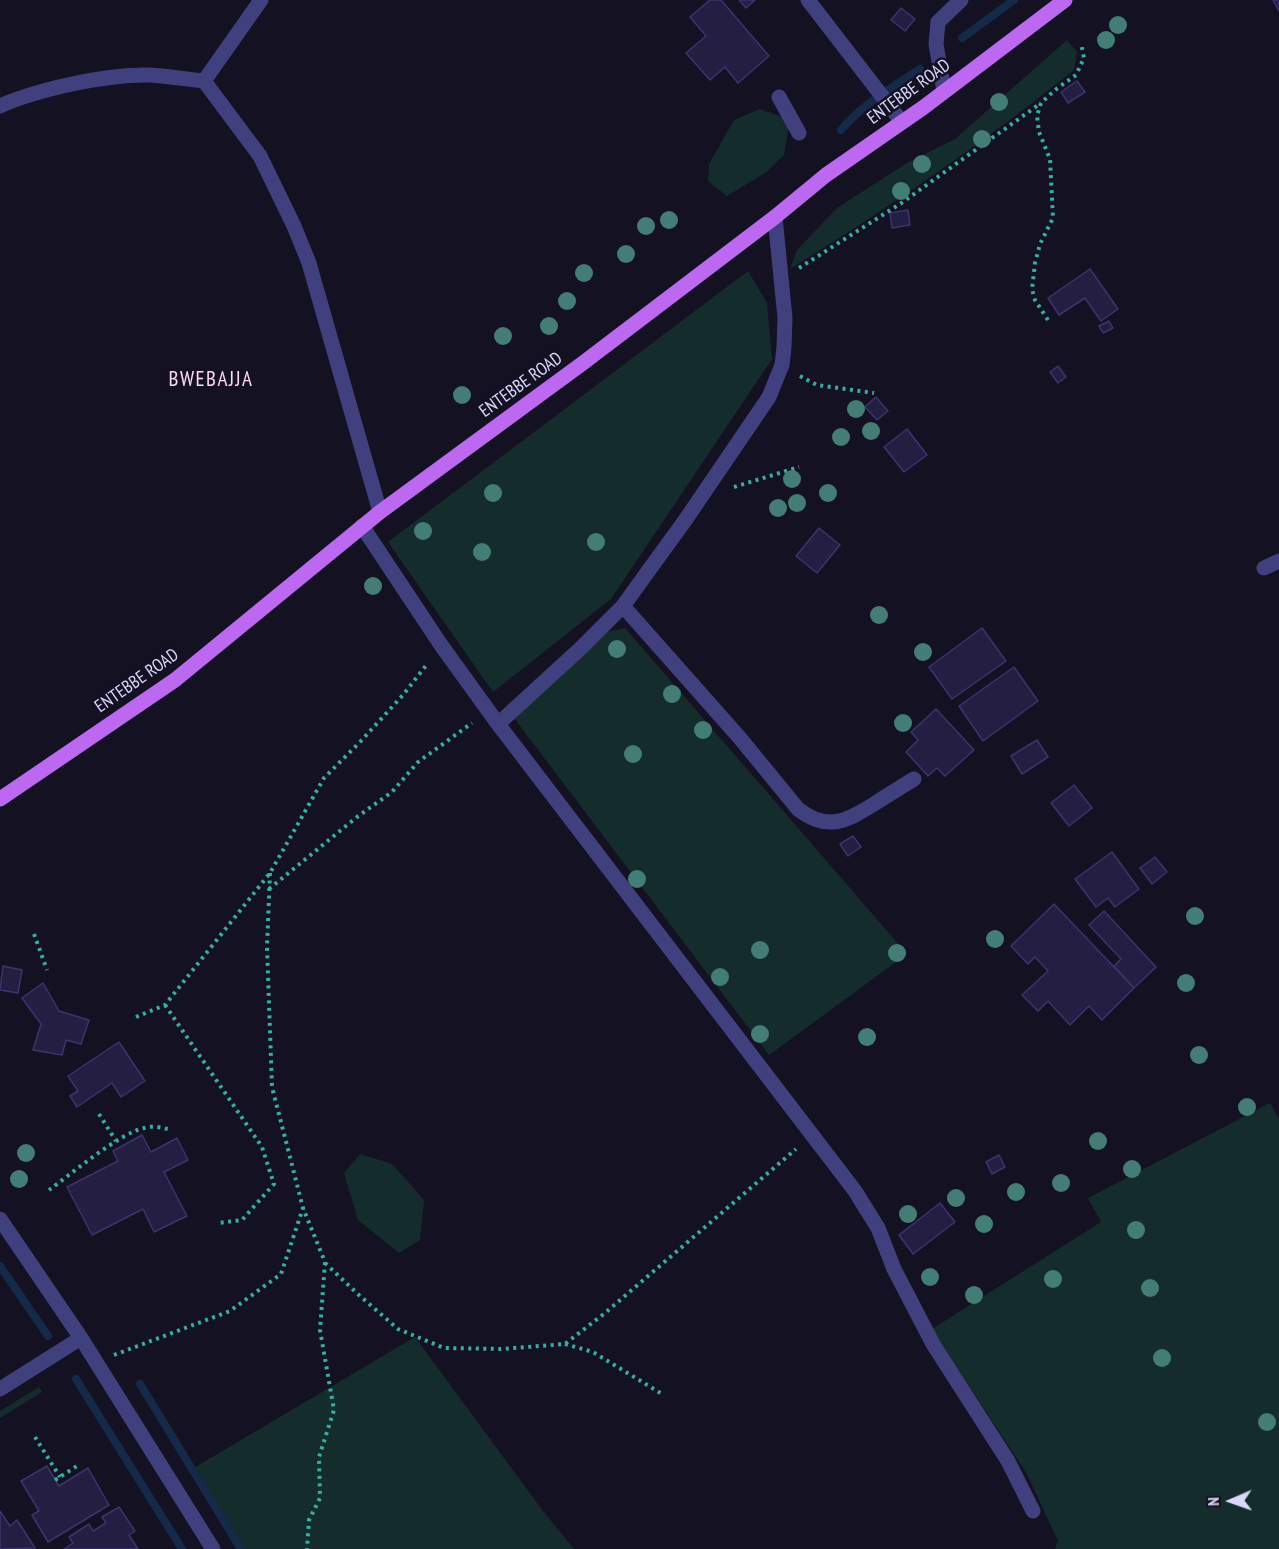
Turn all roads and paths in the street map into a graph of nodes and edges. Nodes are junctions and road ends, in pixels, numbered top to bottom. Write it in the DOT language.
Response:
graph roads {
  1 [pos="261,0"];
  2 [pos="807,0"];
  3 [pos="961,0"];
  4 [pos="1065,0"];
  5 [pos="1081,43"];
  6 [pos="204,81"];
  7 [pos="944,91"];
  8 [pos="779,97"];
  9 [pos="1041,103"];
  10 [pos="0,105"];
  11 [pos="902,122"];
  12 [pos="799,133"];
  13 [pos="775,217"];
  14 [pos="781,280"];
  15 [pos="1048,320"];
  16 [pos="782,365"];
  17 [pos="874,393"];
  18 [pos="799,467"];
  19 [pos="728,489"];
  20 [pos="380,512"];
  21 [pos="362,526"];
  22 [pos="1279,561"];
  23 [pos="1264,568"];
  24 [pos="623,606"];
  25 [pos="441,645"];
  26 [pos="489,711"];
  27 [pos="498,724"];
  28 [pos="915,779"];
  29 [pos="0,799"];
  30 [pos="270,873"];
  31 [pos="269,890"];
  32 [pos="34,934"];
  33 [pos="47,970"];
  34 [pos="165,1005"];
  35 [pos="136,1017"];
  36 [pos="99,1114"];
  37 [pos="172,1130"];
  38 [pos="811,1135"];
  39 [pos="117,1141"];
  40 [pos="49,1190"];
  41 [pos="303,1208"];
  42 [pos="0,1219"];
  43 [pos="218,1223"];
  44 [pos="325,1262"];
  45 [pos="81,1338"];
  46 [pos="565,1344"];
  47 [pos="97,1362"];
  48 [pos="0,1389"];
  49 [pos="662,1394"];
  50 [pos="35,1437"];
  51 [pos="77,1466"];
  52 [pos="60,1477"];
  53 [pos="55,1480"];
  54 [pos="1033,1511"];
  55 [pos="213,1549"];
  56 [pos="308,1549"];
  1 -- 6 [label="street"];
  2 -- 11 [label="street"];
  3 -- 7 [label="street"];
  4 -- 7 [label="main road, ENTEBBE ROAD"];
  5 -- 9 [label="path"];
  6 -- 10 [label="street"];
  6 -- 20 [label="street"];
  7 -- 11 [label="main road, ENTEBBE ROAD"];
  8 -- 12 [label="street"];
  9 -- 14 [label="path"];
  9 -- 15 [label="path"];
  11 -- 13 [label="main road, ENTEBBE ROAD"];
  13 -- 14 [label="street"];
  13 -- 20 [label="main road, ENTEBBE ROAD"];
  14 -- 16 [label="street"];
  16 -- 17 [label="path"];
  16 -- 24 [label="street"];
  18 -- 19 [label="path"];
  20 -- 21 [label="main road, ENTEBBE ROAD"];
  21 -- 25 [label="street"];
  21 -- 29 [label="main road, ENTEBBE ROAD"];
  22 -- 23 [label="street"];
  24 -- 27 [label="street"];
  24 -- 28 [label="street"];
  25 -- 26 [label="street"];
  25 -- 30 [label="path"];
  26 -- 27 [label="street"];
  26 -- 31 [label="path"];
  27 -- 38 [label="street"];
  30 -- 31 [label="path"];
  30 -- 34 [label="path"];
  31 -- 41 [label="path"];
  32 -- 33 [label="path"];
  34 -- 35 [label="path"];
  34 -- 43 [label="path"];
  36 -- 39 [label="path"];
  37 -- 39 [label="path"];
  38 -- 46 [label="path"];
  38 -- 54 [label="street"];
  39 -- 40 [label="path"];
  41 -- 44 [label="path"];
  41 -- 47 [label="path"];
  42 -- 45 [label="street"];
  44 -- 46 [label="path"];
  44 -- 56 [label="path"];
  45 -- 47 [label="street"];
  45 -- 48 [label="street"];
  46 -- 49 [label="path"];
  47 -- 55 [label="street"];
  50 -- 52 [label="path"];
  51 -- 52 [label="path"];
  52 -- 53 [label="path"];
}
